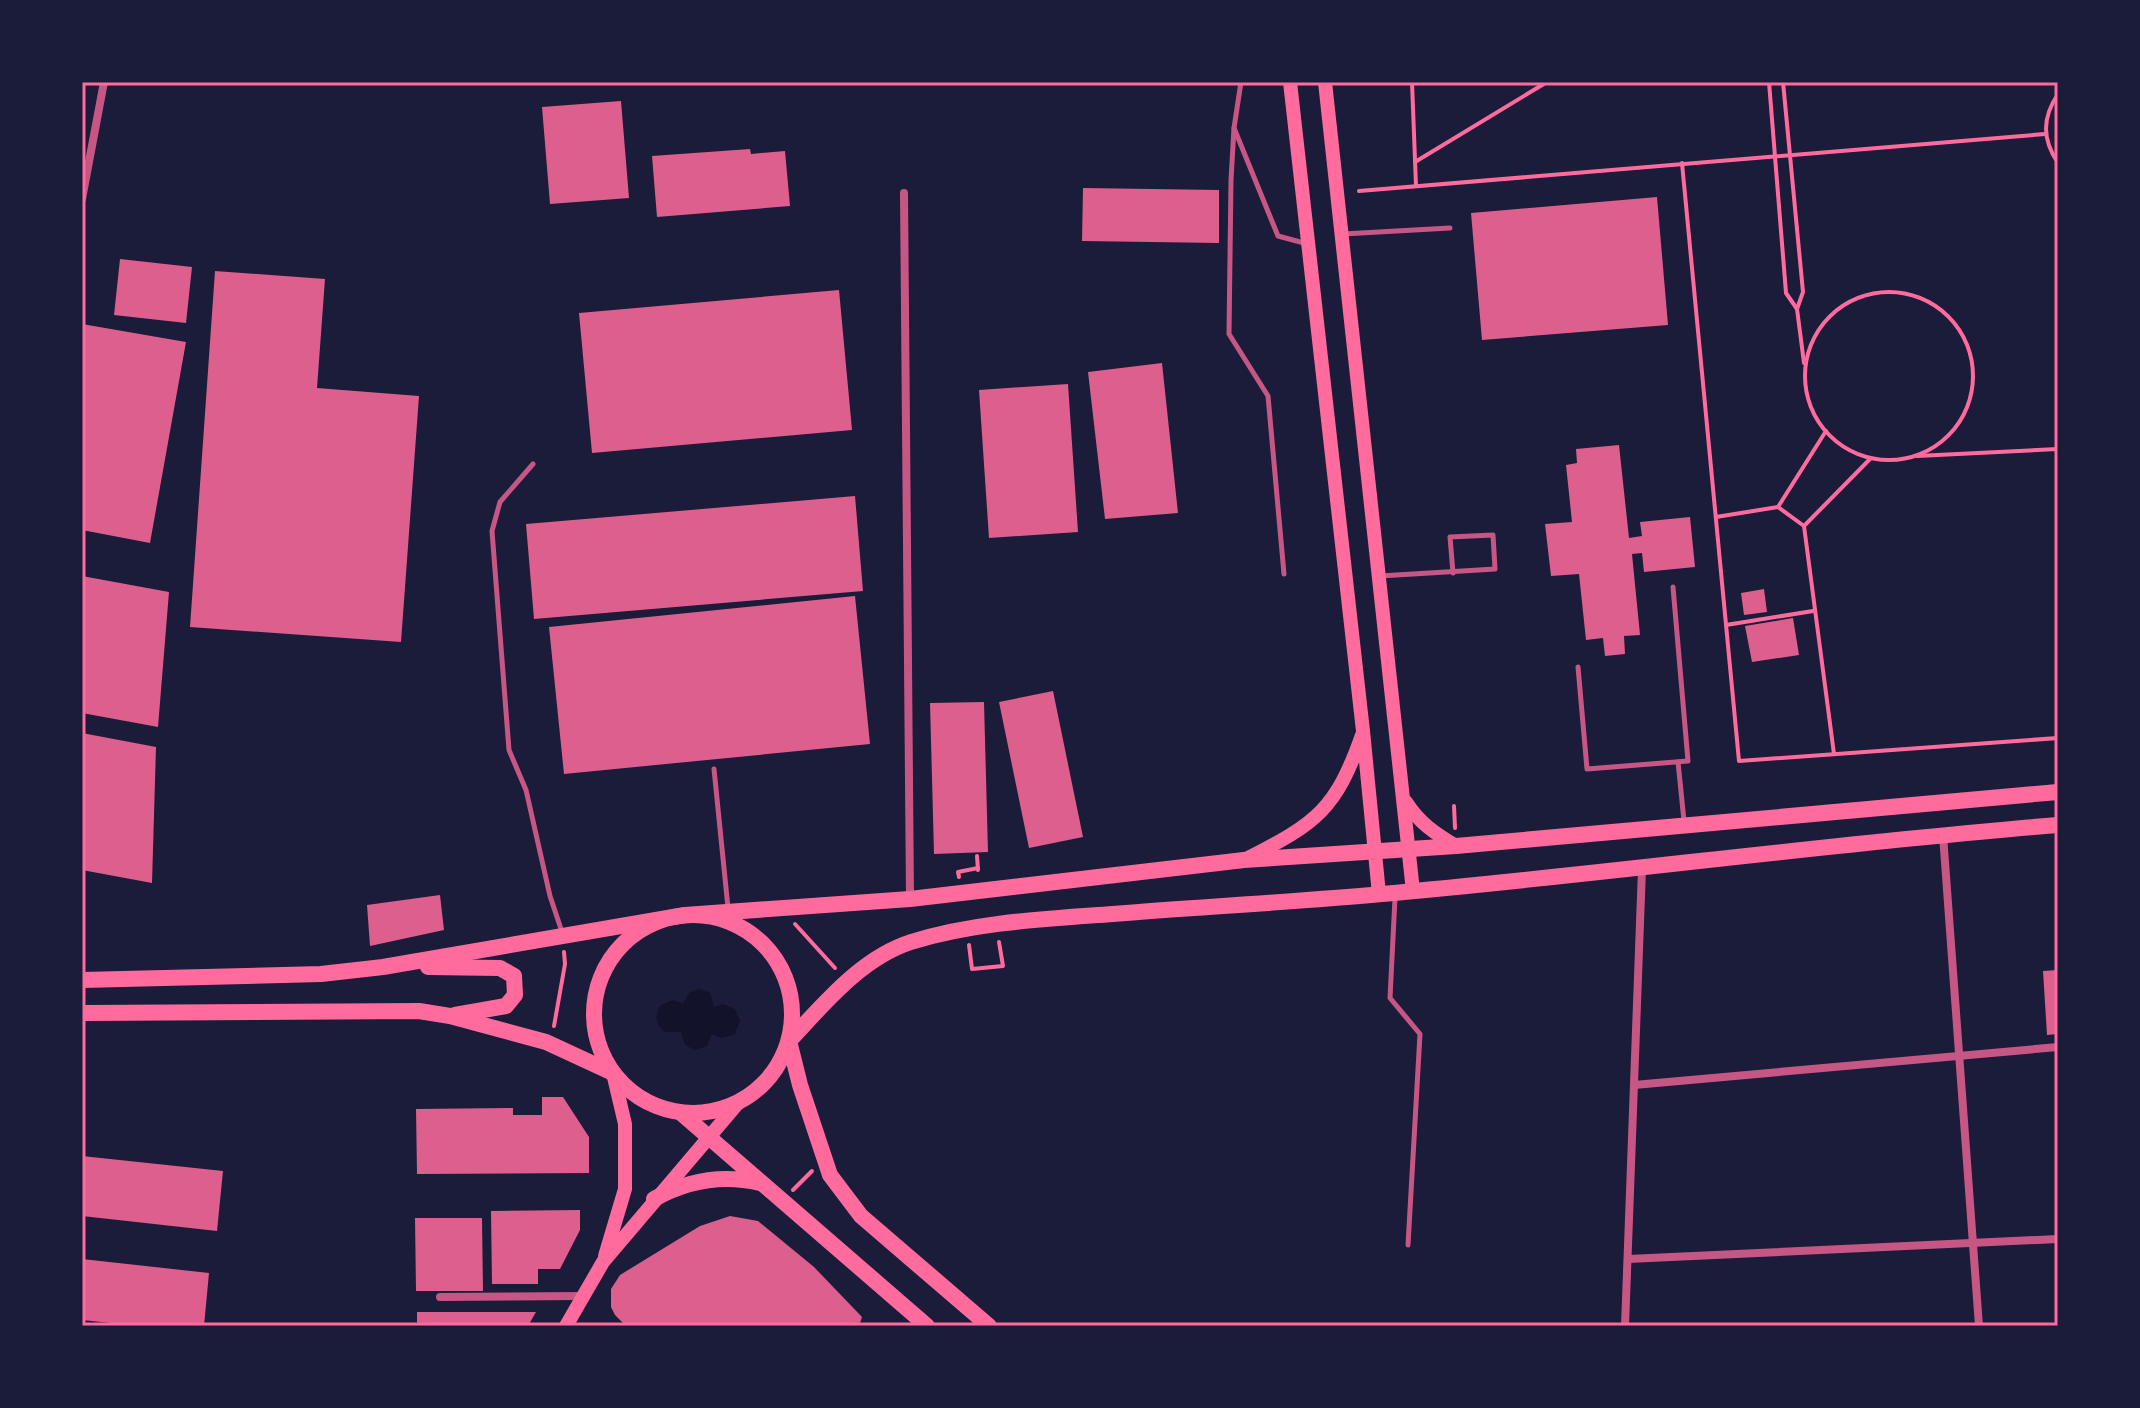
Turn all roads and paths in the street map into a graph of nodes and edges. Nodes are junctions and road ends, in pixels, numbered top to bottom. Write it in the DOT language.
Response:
graph roads {
  1 [pos="104,82"];
  2 [pos="1241,82"];
  3 [pos="1290,82"];
  4 [pos="1325,82"];
  5 [pos="1412,82"];
  6 [pos="1547,82"];
  7 [pos="1769,82"];
  8 [pos="1783,82"];
  9 [pos="2058,94"];
  10 [pos="1234,128"];
  11 [pos="2045,134"];
  12 [pos="82,137"];
  13 [pos="93,140"];
  14 [pos="1790,153"];
  15 [pos="1776,155"];
  16 [pos="1415,162"];
  17 [pos="1682,163"];
  18 [pos="2058,163"];
  19 [pos="1416,186"];
  20 [pos="1359,191"];
  21 [pos="904,193"];
  22 [pos="82,199"];
  23 [pos="1450,228"];
  24 [pos="1341,235"];
  25 [pos="1308,244"];
  26 [pos="1797,309"];
  27 [pos="1805,368"];
  28 [pos="1826,431"];
  29 [pos="2058,449"];
  30 [pos="1913,456"];
  31 [pos="1871,458"];
  32 [pos="533,464"];
  33 [pos="1778,507"];
  34 [pos="1716,517"];
  35 [pos="1804,526"];
  36 [pos="1453,573"];
  37 [pos="1284,574"];
  38 [pos="1379,576"];
  39 [pos="1673,587"];
  40 [pos="1813,611"];
  41 [pos="1726,625"];
  42 [pos="1578,667"];
  43 [pos="1363,731"];
  44 [pos="2058,738"];
  45 [pos="1834,754"];
  46 [pos="1678,762"];
  47 [pos="714,769"];
  48 [pos="2058,792"];
  49 [pos="1403,797"];
  50 [pos="2058,825"];
  51 [pos="1685,826"];
  52 [pos="1943,834"];
  53 [pos="1456,846"];
  54 [pos="1409,849"];
  55 [pos="1375,852"];
  56 [pos="1244,860"];
  57 [pos="978,868"];
  58 [pos="1642,869"];
  59 [pos="958,872"];
  60 [pos="1413,891"];
  61 [pos="1387,893"];
  62 [pos="910,899"];
  63 [pos="786,908"];
  64 [pos="729,912"];
  65 [pos="685,915"];
  66 [pos="563,936"];
  67 [pos="1003,966"];
  68 [pos="383,967"];
  69 [pos="972,969"];
  70 [pos="850,979"];
  71 [pos="82,980"];
  72 [pos="82,1013"];
  73 [pos="450,1016"];
  74 [pos="789,1041"];
  75 [pos="546,1042"];
  76 [pos="2058,1047"];
  77 [pos="1959,1055"];
  78 [pos="613,1073"];
  79 [pos="1634,1085"];
  80 [pos="738,1103"];
  81 [pos="681,1113"];
  82 [pos="710,1136"];
  83 [pos="824,1158"];
  84 [pos="764,1184"];
  85 [pos="654,1199"];
  86 [pos="783,1200"];
  87 [pos="2058,1239"];
  88 [pos="1973,1244"];
  89 [pos="1408,1245"];
  90 [pos="1628,1259"];
  91 [pos="603,1262"];
  92 [pos="583,1296"];
  93 [pos="440,1297"];
  94 [pos="566,1326"];
  95 [pos="927,1326"];
  96 [pos="989,1326"];
  97 [pos="1625,1326"];
  98 [pos="1979,1326"];
  1 -- 13 [label="street"];
  2 -- 10 [label="lane"];
  3 -- 25 [label="main road"];
  4 -- 24 [label="main road"];
  5 -- 16 [label="path"];
  6 -- 16 [label="path"];
  7 -- 15 [label="path"];
  8 -- 14 [label="path"];
  9 -- 11 [label="path"];
  10 -- 25 [label="lane"];
  10 -- 37 [label="lane"];
  11 -- 14 [label="path"];
  11 -- 18 [label="path"];
  12 -- 13 [label="street"];
  13 -- 22 [label="street"];
  14 -- 15 [label="path"];
  14 -- 26 [label="path"];
  15 -- 17 [label="path"];
  15 -- 26 [label="path"];
  16 -- 19 [label="path"];
  17 -- 19 [label="path"];
  17 -- 34 [label="path"];
  19 -- 20 [label="path"];
  21 -- 62 [label="street"];
  23 -- 24 [label="lane"];
  24 -- 38 [label="main road"];
  25 -- 43 [label="main road"];
  26 -- 27 [label="path"];
  27 -- 28 [label="path"];
  27 -- 30 [label="path"];
  28 -- 31 [label="path"];
  28 -- 33 [label="path"];
  29 -- 30 [label="path"];
  30 -- 31 [label="path"];
  31 -- 35 [label="path"];
  32 -- 66 [label="lane"];
  33 -- 34 [label="path"];
  33 -- 35 [label="path"];
  34 -- 41 [label="path"];
  35 -- 40 [label="path"];
  36 -- 36 [label="lane"];
  36 -- 38 [label="lane"];
  38 -- 49 [label="main road"];
  39 -- 46 [label="lane"];
  40 -- 41 [label="path"];
  40 -- 45 [label="path"];
  41 -- 45 [label="path"];
  42 -- 46 [label="lane"];
  43 -- 55 [label="main road"];
  43 -- 56 [label="main road"];
  44 -- 45 [label="path"];
  46 -- 51 [label="lane"];
  47 -- 64 [label="lane"];
  48 -- 51 [label="main road"];
  49 -- 53 [label="main road"];
  49 -- 54 [label="main road"];
  50 -- 52 [label="main road"];
  51 -- 53 [label="main road"];
  52 -- 58 [label="main road"];
  52 -- 77 [label="street"];
  53 -- 54 [label="main road"];
  54 -- 55 [label="main road"];
  54 -- 60 [label="main road"];
  55 -- 56 [label="main road"];
  55 -- 61 [label="main road"];
  56 -- 62 [label="main road"];
  57 -- 59 [label="path"];
  58 -- 60 [label="main road"];
  58 -- 79 [label="street"];
  60 -- 61 [label="main road"];
  61 -- 70 [label="main road"];
  61 -- 89 [label="lane"];
  62 -- 63 [label="main road"];
  63 -- 64 [label="main road"];
  63 -- 70 [label="path"];
  64 -- 65 [label="main road"];
  65 -- 66 [label="main road"];
  65 -- 74 [label="main road"];
  65 -- 78 [label="main road"];
  66 -- 68 [label="main road"];
  66 -- 75 [label="path"];
  67 -- 69 [label="path"];
  68 -- 71 [label="main road"];
  68 -- 73 [label="main road"];
  70 -- 74 [label="main road"];
  72 -- 73 [label="main road"];
  73 -- 75 [label="main road"];
  74 -- 80 [label="main road"];
  74 -- 83 [label="main road"];
  75 -- 78 [label="main road"];
  76 -- 77 [label="street"];
  77 -- 79 [label="street"];
  77 -- 88 [label="street"];
  78 -- 81 [label="main road"];
  78 -- 91 [label="main road"];
  79 -- 90 [label="street"];
  80 -- 81 [label="main road"];
  80 -- 82 [label="main road"];
  81 -- 82 [label="main road"];
  82 -- 84 [label="main road"];
  82 -- 85 [label="main road"];
  83 -- 86 [label="path"];
  83 -- 96 [label="main road"];
  84 -- 85 [label="main road"];
  84 -- 86 [label="main road"];
  85 -- 91 [label="main road"];
  86 -- 95 [label="main road"];
  87 -- 88 [label="street"];
  88 -- 90 [label="street"];
  88 -- 98 [label="street"];
  90 -- 97 [label="street"];
  91 -- 92 [label="main road"];
  92 -- 93 [label="street"];
  92 -- 94 [label="main road"];
}
